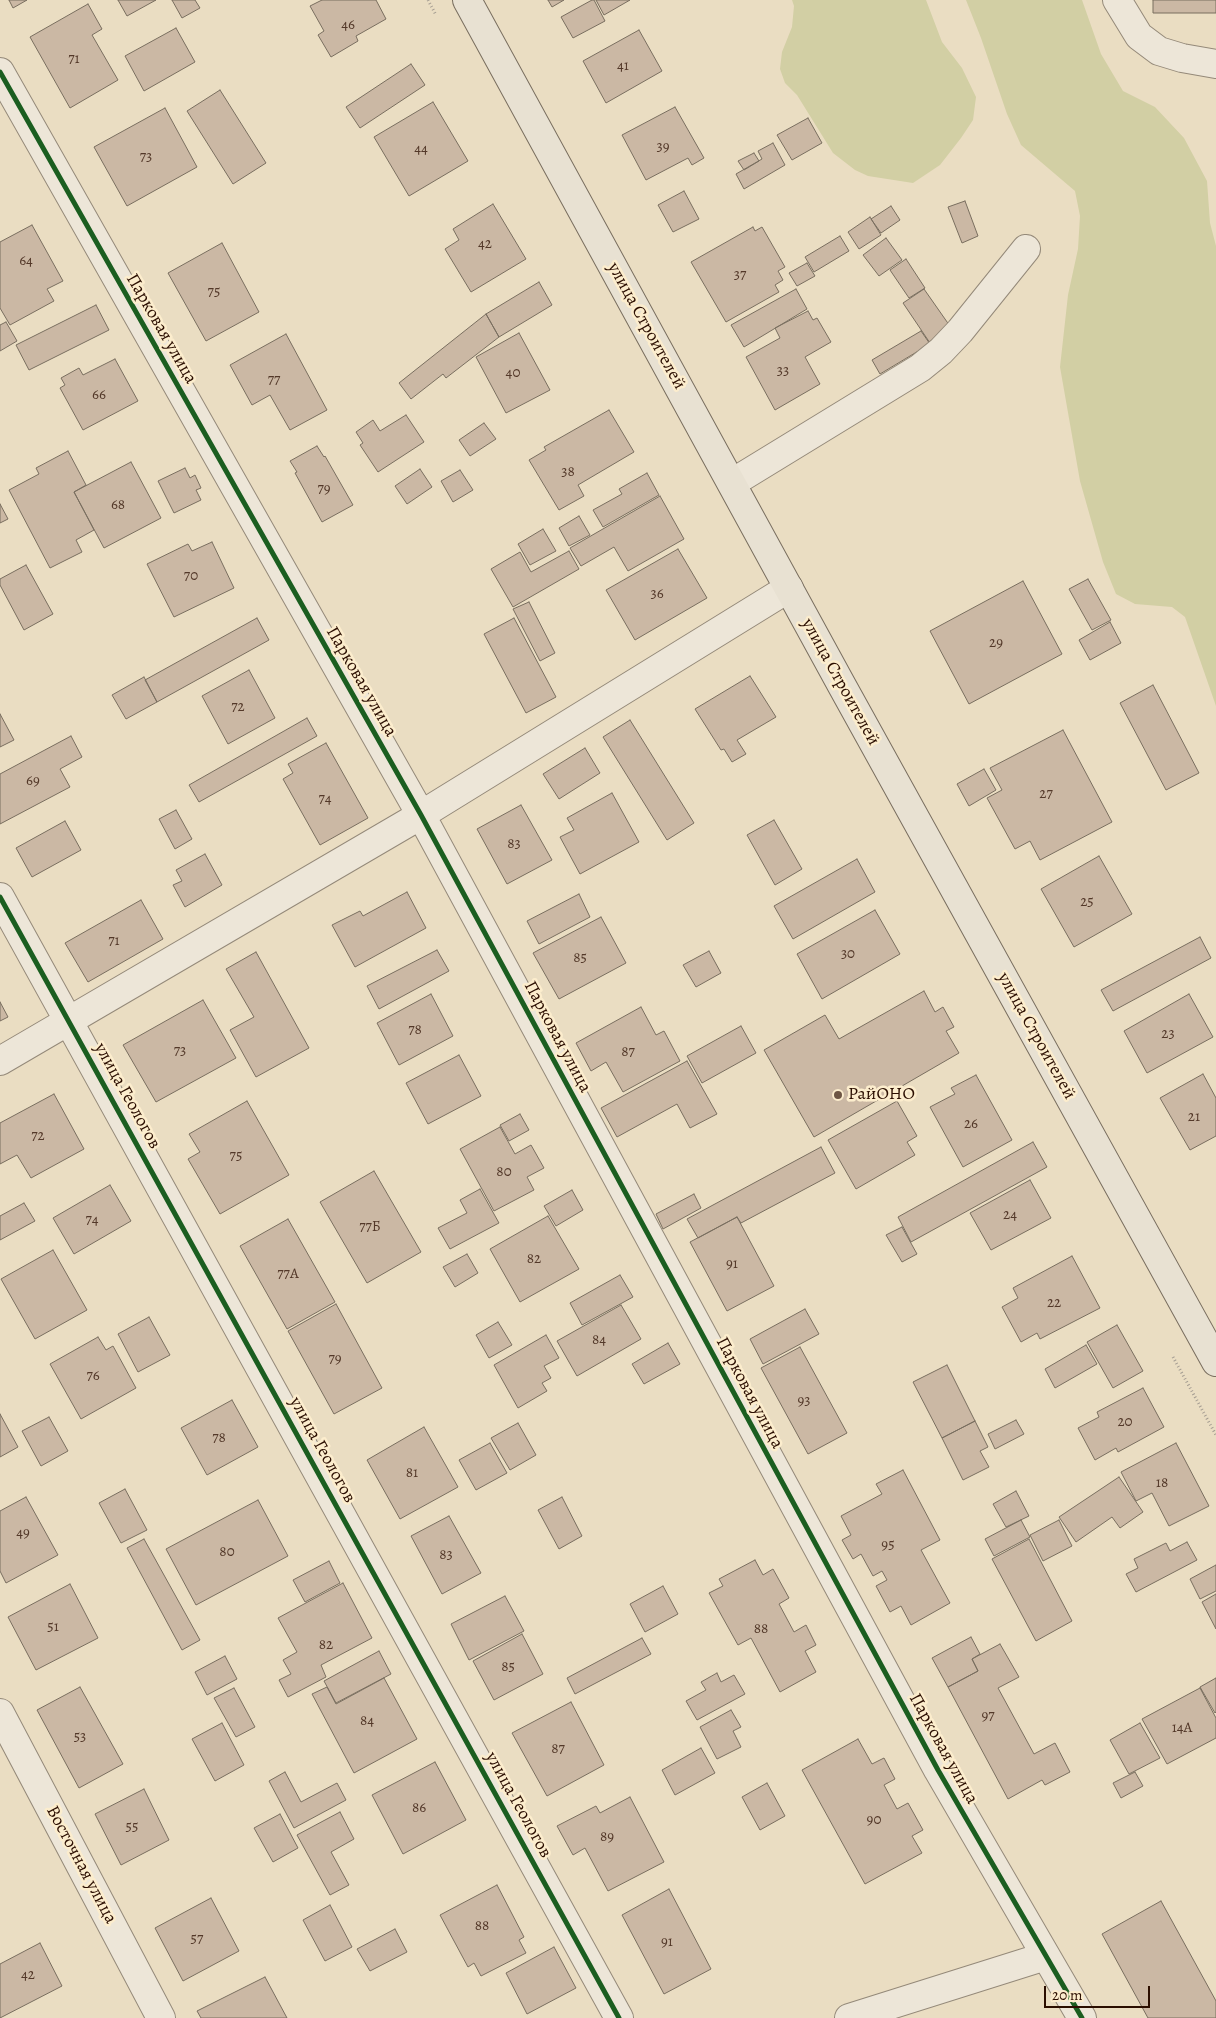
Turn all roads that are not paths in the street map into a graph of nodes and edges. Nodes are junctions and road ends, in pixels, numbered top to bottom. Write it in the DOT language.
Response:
graph roads {
  1 [pos="467,0"];
  2 [pos="1117,0"];
  3 [pos="1216,64"];
  4 [pos="0,72"];
  5 [pos="1026,249"];
  6 [pos="732,483"];
  7 [pos="789,588"];
  8 [pos="421,815"];
  9 [pos="0,897"];
  10 [pos="70,1022"];
  11 [pos="0,1061"];
  12 [pos="1216,1362"];
  13 [pos="0,1713"];
  14 [pos="1046,1956"];
  15 [pos="162,2018"];
  16 [pos="620,2018"];
  17 [pos="850,2018"];
  18 [pos="1082,2018"];
  1 -- 6 [label="main road, улица Строителей"];
  2 -- 3 [label="street"];
  4 -- 8 [label="street, Парковая улица"];
  5 -- 6 [label="street"];
  6 -- 7 [label="main road, улица Строителей"];
  7 -- 8 [label="street"];
  7 -- 12 [label="main road, улица Строителей"];
  8 -- 10 [label="street"];
  8 -- 14 [label="street, Парковая улица"];
  9 -- 10 [label="street, улица Геологов"];
  10 -- 11 [label="street"];
  10 -- 16 [label="street, улица Геологов"];
  13 -- 15 [label="street, Восточная улица"];
  14 -- 17 [label="street"];
  14 -- 18 [label="street, Парковая улица"];
}
